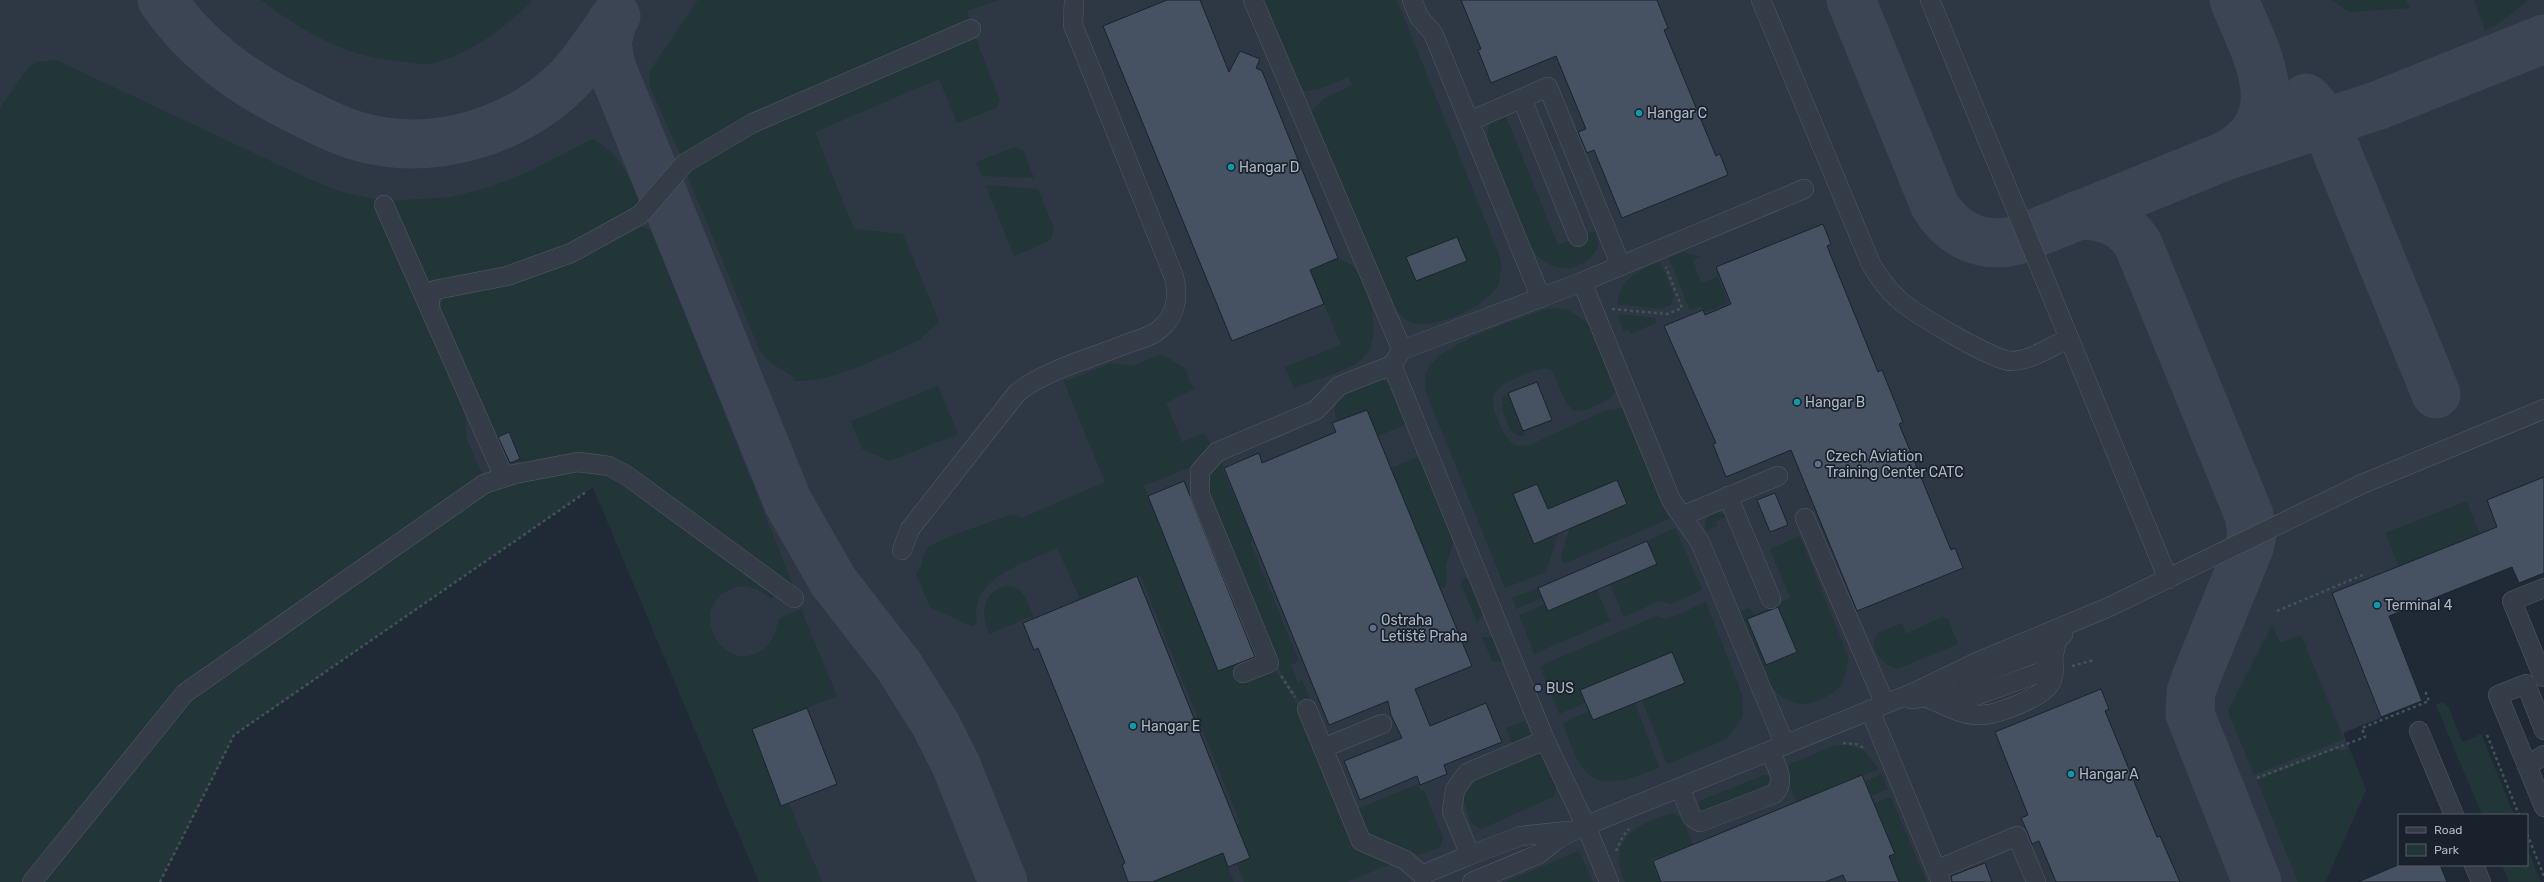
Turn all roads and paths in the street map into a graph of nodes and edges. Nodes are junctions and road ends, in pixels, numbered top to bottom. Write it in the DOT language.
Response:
graph roads {
  1 [pos="1074,0"];
  2 [pos="1253,0"];
  3 [pos="1412,0"];
  4 [pos="1761,0"];
  5 [pos="1930,0"];
  6 [pos="971,29"];
  7 [pos="1522,99"];
  8 [pos="1470,121"];
  9 [pos="1804,189"];
  10 [pos="384,205"];
  11 [pos="1578,237"];
  12 [pos="1659,250"];
  13 [pos="1621,266"];
  14 [pos="1582,282"];
  15 [pos="1541,298"];
  16 [pos="1592,308"];
  17 [pos="430,309"];
  18 [pos="2068,338"];
  19 [pos="1397,358"];
  20 [pos="2544,409"];
  21 [pos="1778,476"];
  22 [pos="504,477"];
  23 [pos="586,492"];
  24 [pos="1728,496"];
  25 [pos="1682,516"];
  26 [pos="1805,518"];
  27 [pos="902,550"];
  28 [pos="2364,574"];
  29 [pos="2168,579"];
  30 [pos="2544,588"];
  31 [pos="794,598"];
  32 [pos="1771,599"];
  33 [pos="2110,607"];
  34 [pos="2277,610"];
  35 [pos="2058,637"];
  36 [pos="1269,663"];
  37 [pos="1243,673"];
  38 [pos="2544,677"];
  39 [pos="2526,684"];
  40 [pos="2425,691"];
  41 [pos="1899,701"];
  42 [pos="1307,709"];
  43 [pos="1382,724"];
  44 [pos="2419,730"];
  45 [pos="2544,730"];
  46 [pos="2486,735"];
  47 [pos="1545,740"];
  48 [pos="1323,748"];
  49 [pos="1778,748"];
  50 [pos="2500,753"];
  51 [pos="2495,755"];
  52 [pos="2544,755"];
  53 [pos="2527,766"];
  54 [pos="2257,778"];
  55 [pos="1680,788"];
  56 [pos="2544,807"];
  57 [pos="2454,814"];
  58 [pos="2519,814"];
  59 [pos="1581,828"];
  60 [pos="2528,836"];
  61 [pos="1556,840"];
  62 [pos="1470,855"];
  63 [pos="2474,866"];
  64 [pos="1938,876"];
  65 [pos="2544,876"];
  66 [pos="32,882"];
  67 [pos="160,882"];
  68 [pos="1436,882"];
  69 [pos="1472,882"];
  70 [pos="1609,882"];
  71 [pos="2036,882"];
  72 [pos="2481,882"];
  1 -- 27 [label="lane"];
  2 -- 19 [label="lane"];
  3 -- 8 [label="lane"];
  4 -- 18 [label="lane"];
  5 -- 18 [label="lane"];
  6 -- 17 [label="lane"];
  7 -- 8 [label="lane"];
  7 -- 11 [label="lane"];
  7 -- 13 [label="lane"];
  8 -- 15 [label="lane"];
  9 -- 12 [label="lane"];
  10 -- 17 [label="lane"];
  12 -- 13 [label="lane"];
  12 -- 16 [label="path"];
  13 -- 14 [label="lane"];
  14 -- 15 [label="lane"];
  14 -- 16 [label="lane"];
  15 -- 19 [label="lane"];
  16 -- 25 [label="lane"];
  17 -- 22 [label="lane"];
  18 -- 29 [label="lane"];
  19 -- 36 [label="lane"];
  19 -- 47 [label="lane"];
  20 -- 29 [label="lane"];
  21 -- 24 [label="lane"];
  22 -- 31 [label="lane"];
  22 -- 66 [label="lane"];
  23 -- 67 [label="path"];
  24 -- 25 [label="lane"];
  24 -- 32 [label="lane"];
  25 -- 49 [label="lane"];
  26 -- 41 [label="lane"];
  28 -- 34 [label="path"];
  29 -- 33 [label="lane"];
  30 -- 38 [label="lane"];
  33 -- 35 [label="lane"];
  33 -- 41 [label="lane"];
  35 -- 41 [label="lane"];
  35 -- 41 [label="lane"];
  36 -- 37 [label="lane"];
  36 -- 42 [label="path"];
  38 -- 39 [label="lane"];
  39 -- 45 [label="lane"];
  39 -- 53 [label="lane"];
  40 -- 54 [label="path"];
  41 -- 49 [label="lane"];
  41 -- 64 [label="lane"];
  42 -- 48 [label="lane"];
  43 -- 48 [label="lane"];
  44 -- 57 [label="lane"];
  46 -- 51 [label="path"];
  47 -- 59 [label="lane"];
  47 -- 62 [label="lane"];
  48 -- 62 [label="lane"];
  49 -- 55 [label="lane"];
  49 -- 55 [label="lane"];
  50 -- 51 [label="path"];
  51 -- 58 [label="path"];
  52 -- 53 [label="lane"];
  53 -- 56 [label="lane"];
  55 -- 59 [label="lane"];
  59 -- 61 [label="lane"];
  59 -- 62 [label="lane"];
  59 -- 70 [label="lane"];
  60 -- 65 [label="path"];
  61 -- 68 [label="lane"];
  61 -- 69 [label="lane"];
  63 -- 72 [label="lane"];
  64 -- 71 [label="lane"];
}
